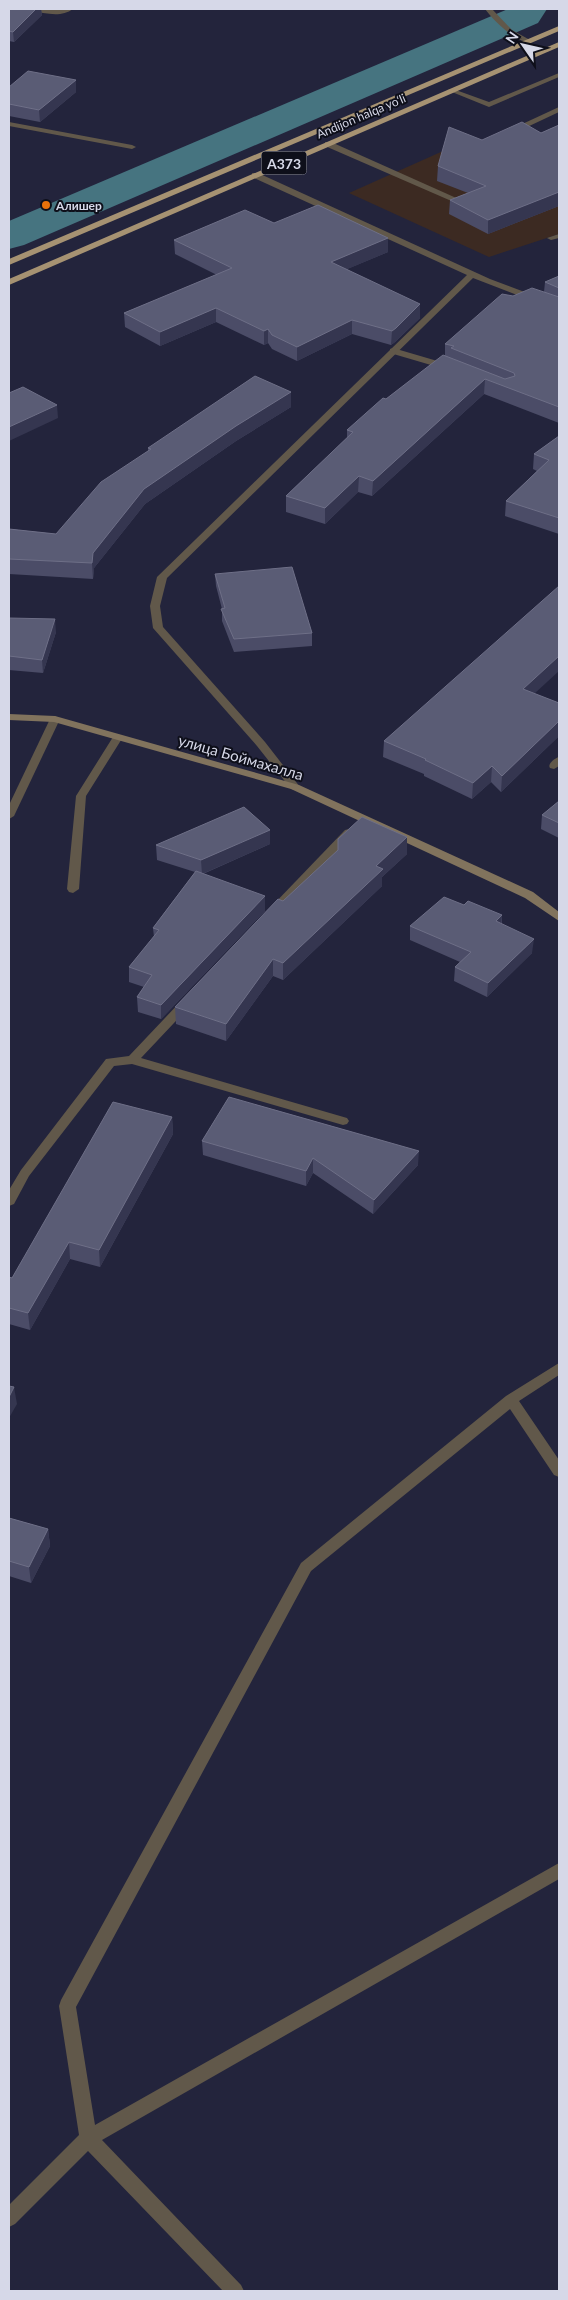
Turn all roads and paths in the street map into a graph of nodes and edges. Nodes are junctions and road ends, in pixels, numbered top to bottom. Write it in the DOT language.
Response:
graph roads {
  1 [pos="31,9"];
  2 [pos="70,9"];
  3 [pos="488,9"];
  4 [pos="501,9"];
  5 [pos="498,19"];
  6 [pos="559,28"];
  7 [pos="528,41"];
  8 [pos="557,46"];
  9 [pos="559,76"];
  10 [pos="452,90"];
  11 [pos="559,109"];
  12 [pos="9,124"];
  13 [pos="522,126"];
  14 [pos="328,144"];
  15 [pos="132,147"];
  16 [pos="255,175"];
  17 [pos="458,201"];
  18 [pos="559,236"];
  19 [pos="550,238"];
  20 [pos="9,262"];
  21 [pos="472,274"];
  22 [pos="9,282"];
  23 [pos="559,308"];
  24 [pos="393,351"];
  25 [pos="456,370"];
  26 [pos="9,717"];
  27 [pos="55,719"];
  28 [pos="118,737"];
  29 [pos="295,787"];
  30 [pos="9,816"];
  31 [pos="362,818"];
  32 [pos="73,889"];
  33 [pos="559,917"];
  34 [pos="268,918"];
  35 [pos="193,996"];
  36 [pos="132,1060"];
  37 [pos="343,1121"];
  38 [pos="9,1201"];
  39 [pos="559,1368"];
  40 [pos="511,1400"];
  41 [pos="559,1471"];
  42 [pos="557,1875"];
  43 [pos="88,2138"];
  44 [pos="9,2218"];
  45 [pos="235,2291"];
  1 -- 2 [label="street"];
  3 -- 5 [label="street"];
  4 -- 5 [label="street"];
  5 -- 7 [label="street"];
  6 -- 7 [label="highway, Andijon halqa yo‘li / A373"];
  7 -- 20 [label="highway, Andijon halqa yo‘li / A373"];
  8 -- 10 [label="highway, Andijon halqa yo‘li / A373"];
  9 -- 10 [label="street"];
  10 -- 14 [label="highway, Andijon halqa yo‘li / A373"];
  11 -- 13 [label="street"];
  12 -- 15 [label="street"];
  14 -- 16 [label="highway, Andijon halqa yo‘li / A373"];
  14 -- 17 [label="street"];
  16 -- 21 [label="street"];
  16 -- 22 [label="highway, Andijon halqa yo‘li / A373"];
  18 -- 19 [label="street"];
  21 -- 23 [label="street"];
  21 -- 24 [label="street"];
  24 -- 25 [label="street"];
  24 -- 29 [label="street"];
  26 -- 27 [label="main road, улица Боймахалла"];
  27 -- 28 [label="main road, улица Боймахалла"];
  27 -- 30 [label="street"];
  28 -- 29 [label="main road, улица Боймахалла"];
  28 -- 32 [label="street"];
  29 -- 31 [label="main road, улица Боймахалла"];
  31 -- 33 [label="main road, улица Боймахалла"];
  31 -- 34 [label="street"];
  35 -- 36 [label="street"];
  36 -- 37 [label="street"];
  36 -- 38 [label="street"];
  39 -- 40 [label="street"];
  40 -- 41 [label="street"];
  40 -- 43 [label="street"];
  42 -- 43 [label="street"];
  43 -- 44 [label="street"];
  43 -- 45 [label="street"];
}
